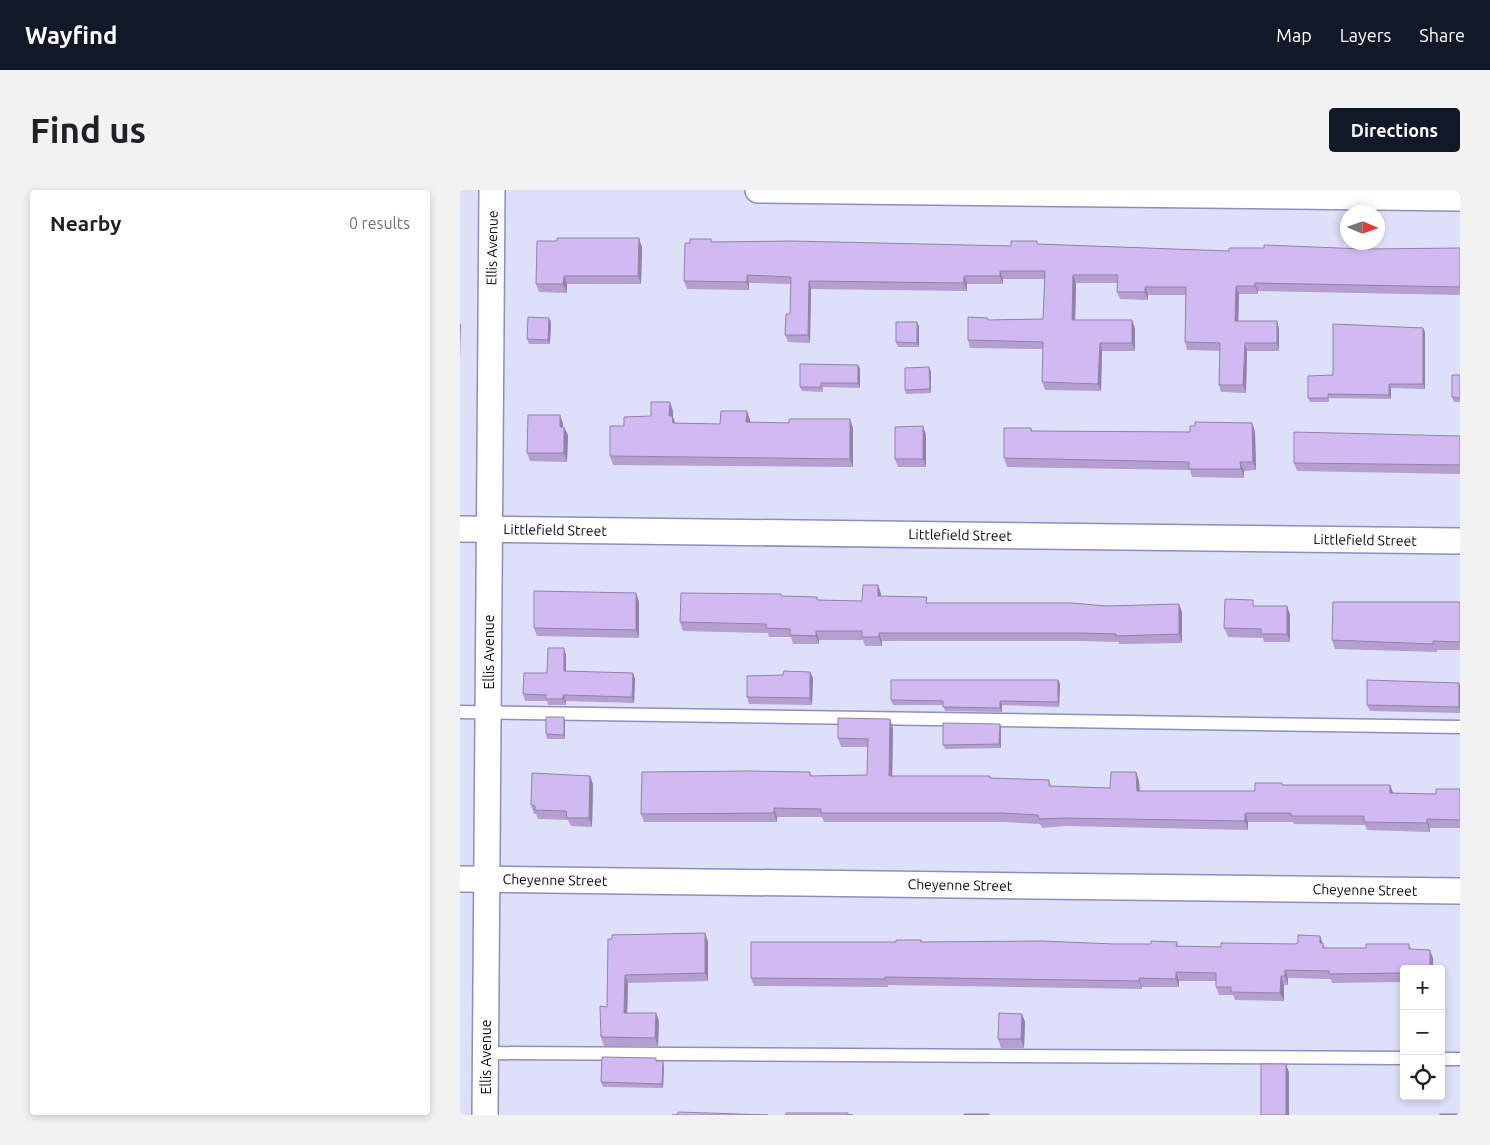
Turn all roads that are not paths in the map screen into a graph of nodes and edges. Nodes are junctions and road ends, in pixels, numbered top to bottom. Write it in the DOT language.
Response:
graph roads {
  1 [pos="492,190"];
  2 [pos="758,190"];
  3 [pos="1460,198"];
  4 [pos="460,529"];
  5 [pos="490,529"];
  6 [pos="1460,541"];
  7 [pos="460,712"];
  8 [pos="488,713"];
  9 [pos="1460,727"];
  10 [pos="460,879"];
  11 [pos="487,879"];
  12 [pos="1460,891"];
  13 [pos="486,1053"];
  14 [pos="1400,1058"];
  15 [pos="1445,1059"];
  16 [pos="1460,1059"];
  17 [pos="486,1115"];
  1 -- 5 [label="street, Ellis Avenue"];
  2 -- 3 [label="street"];
  4 -- 5 [label="street, Littlefield Street"];
  5 -- 6 [label="street, Littlefield Street"];
  5 -- 8 [label="street, Ellis Avenue"];
  7 -- 8 [label="lane"];
  8 -- 9 [label="lane"];
  8 -- 11 [label="street, Ellis Avenue"];
  10 -- 11 [label="street, Cheyenne Street"];
  11 -- 12 [label="street, Cheyenne Street"];
  11 -- 13 [label="street, Ellis Avenue"];
  13 -- 14 [label="lane"];
  13 -- 17 [label="street, Ellis Avenue"];
  15 -- 16 [label="lane"];
}
